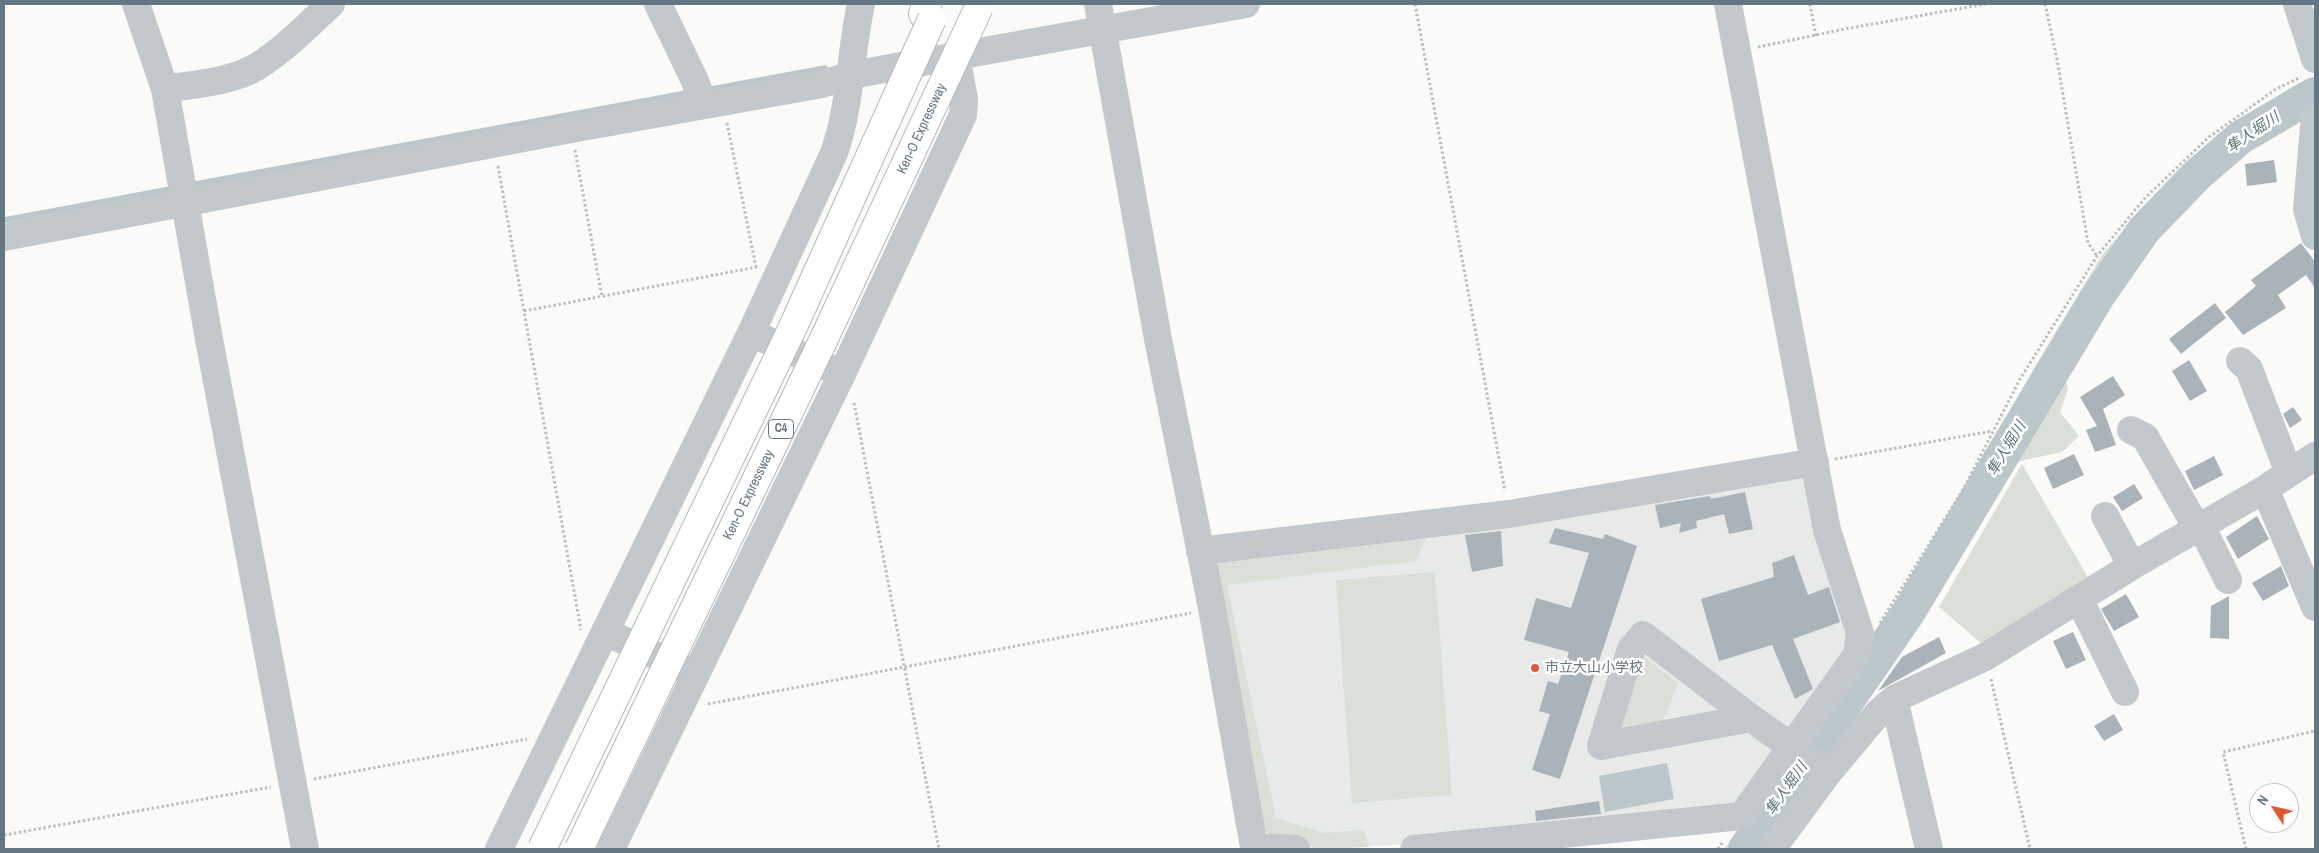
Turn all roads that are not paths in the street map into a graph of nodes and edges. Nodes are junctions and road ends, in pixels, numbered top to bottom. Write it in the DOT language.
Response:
graph roads {
  1 [pos="136,4"];
  2 [pos="331,4"];
  3 [pos="658,4"];
  4 [pos="861,4"];
  5 [pos="1246,4"];
  6 [pos="1728,4"];
  7 [pos="2298,4"];
  8 [pos="980,6"];
  9 [pos="931,10"];
  10 [pos="1101,17"];
  11 [pos="956,56"];
  12 [pos="2311,66"];
  13 [pos="851,75"];
  14 [pos="166,90"];
  15 [pos="713,103"];
  16 [pos="2315,115"];
  17 [pos="186,202"];
  18 [pos="2315,236"];
  19 [pos="4,237"];
  20 [pos="751,333"];
  21 [pos="2240,361"];
  22 [pos="842,374"];
  23 [pos="2131,430"];
  24 [pos="2315,456"];
  25 [pos="1815,462"];
  26 [pos="2289,473"];
  27 [pos="2264,489"];
  28 [pos="2104,516"];
  29 [pos="2199,527"];
  30 [pos="1200,551"];
  31 [pos="2132,566"];
  32 [pos="2228,580"];
  33 [pos="2079,599"];
  34 [pos="2315,607"];
  35 [pos="606,632"];
  36 [pos="695,674"];
  37 [pos="2125,692"];
  38 [pos="1894,699"];
  39 [pos="1751,718"];
  40 [pos="1792,747"];
  41 [pos="1824,770"];
  42 [pos="305,849"];
  43 [pos="499,849"];
  44 [pos="542,849"];
  45 [pos="579,849"];
  46 [pos="610,849"];
  47 [pos="1296,849"];
  48 [pos="1414,849"];
  49 [pos="1772,849"];
  50 [pos="1929,849"];
  1 -- 14 [label="street"];
  2 -- 14 [label="street"];
  3 -- 15 [label="street"];
  4 -- 13 [label="street"];
  5 -- 10 [label="street"];
  6 -- 25 [label="street"];
  7 -- 12 [label="street"];
  8 -- 45 [label="highway, Ken-O Expressway / C4, bridge"];
  9 -- 44 [label="highway, C4, bridge"];
  10 -- 11 [label="street"];
  10 -- 30 [label="street"];
  11 -- 13 [label="street"];
  11 -- 22 [label="street"];
  13 -- 15 [label="street"];
  13 -- 20 [label="street"];
  14 -- 17 [label="street"];
  15 -- 17 [label="street"];
  16 -- 18 [label="street"];
  17 -- 19 [label="street"];
  17 -- 42 [label="street"];
  20 -- 22 [label="street"];
  20 -- 35 [label="street"];
  21 -- 26 [label="street"];
  22 -- 36 [label="street"];
  23 -- 29 [label="street"];
  24 -- 26 [label="street"];
  25 -- 30 [label="street"];
  25 -- 40 [label="street"];
  26 -- 27 [label="street"];
  27 -- 29 [label="street"];
  27 -- 34 [label="street"];
  28 -- 31 [label="street"];
  29 -- 31 [label="street"];
  29 -- 32 [label="street"];
  30 -- 47 [label="street"];
  31 -- 33 [label="street"];
  33 -- 37 [label="street"];
  33 -- 38 [label="street"];
  35 -- 36 [label="street"];
  35 -- 43 [label="street"];
  36 -- 46 [label="street"];
  38 -- 41 [label="street"];
  38 -- 50 [label="street"];
  39 -- 39 [label="street"];
  39 -- 40 [label="street"];
  40 -- 41 [label="street"];
  40 -- 48 [label="street"];
  41 -- 49 [label="street"];
}
